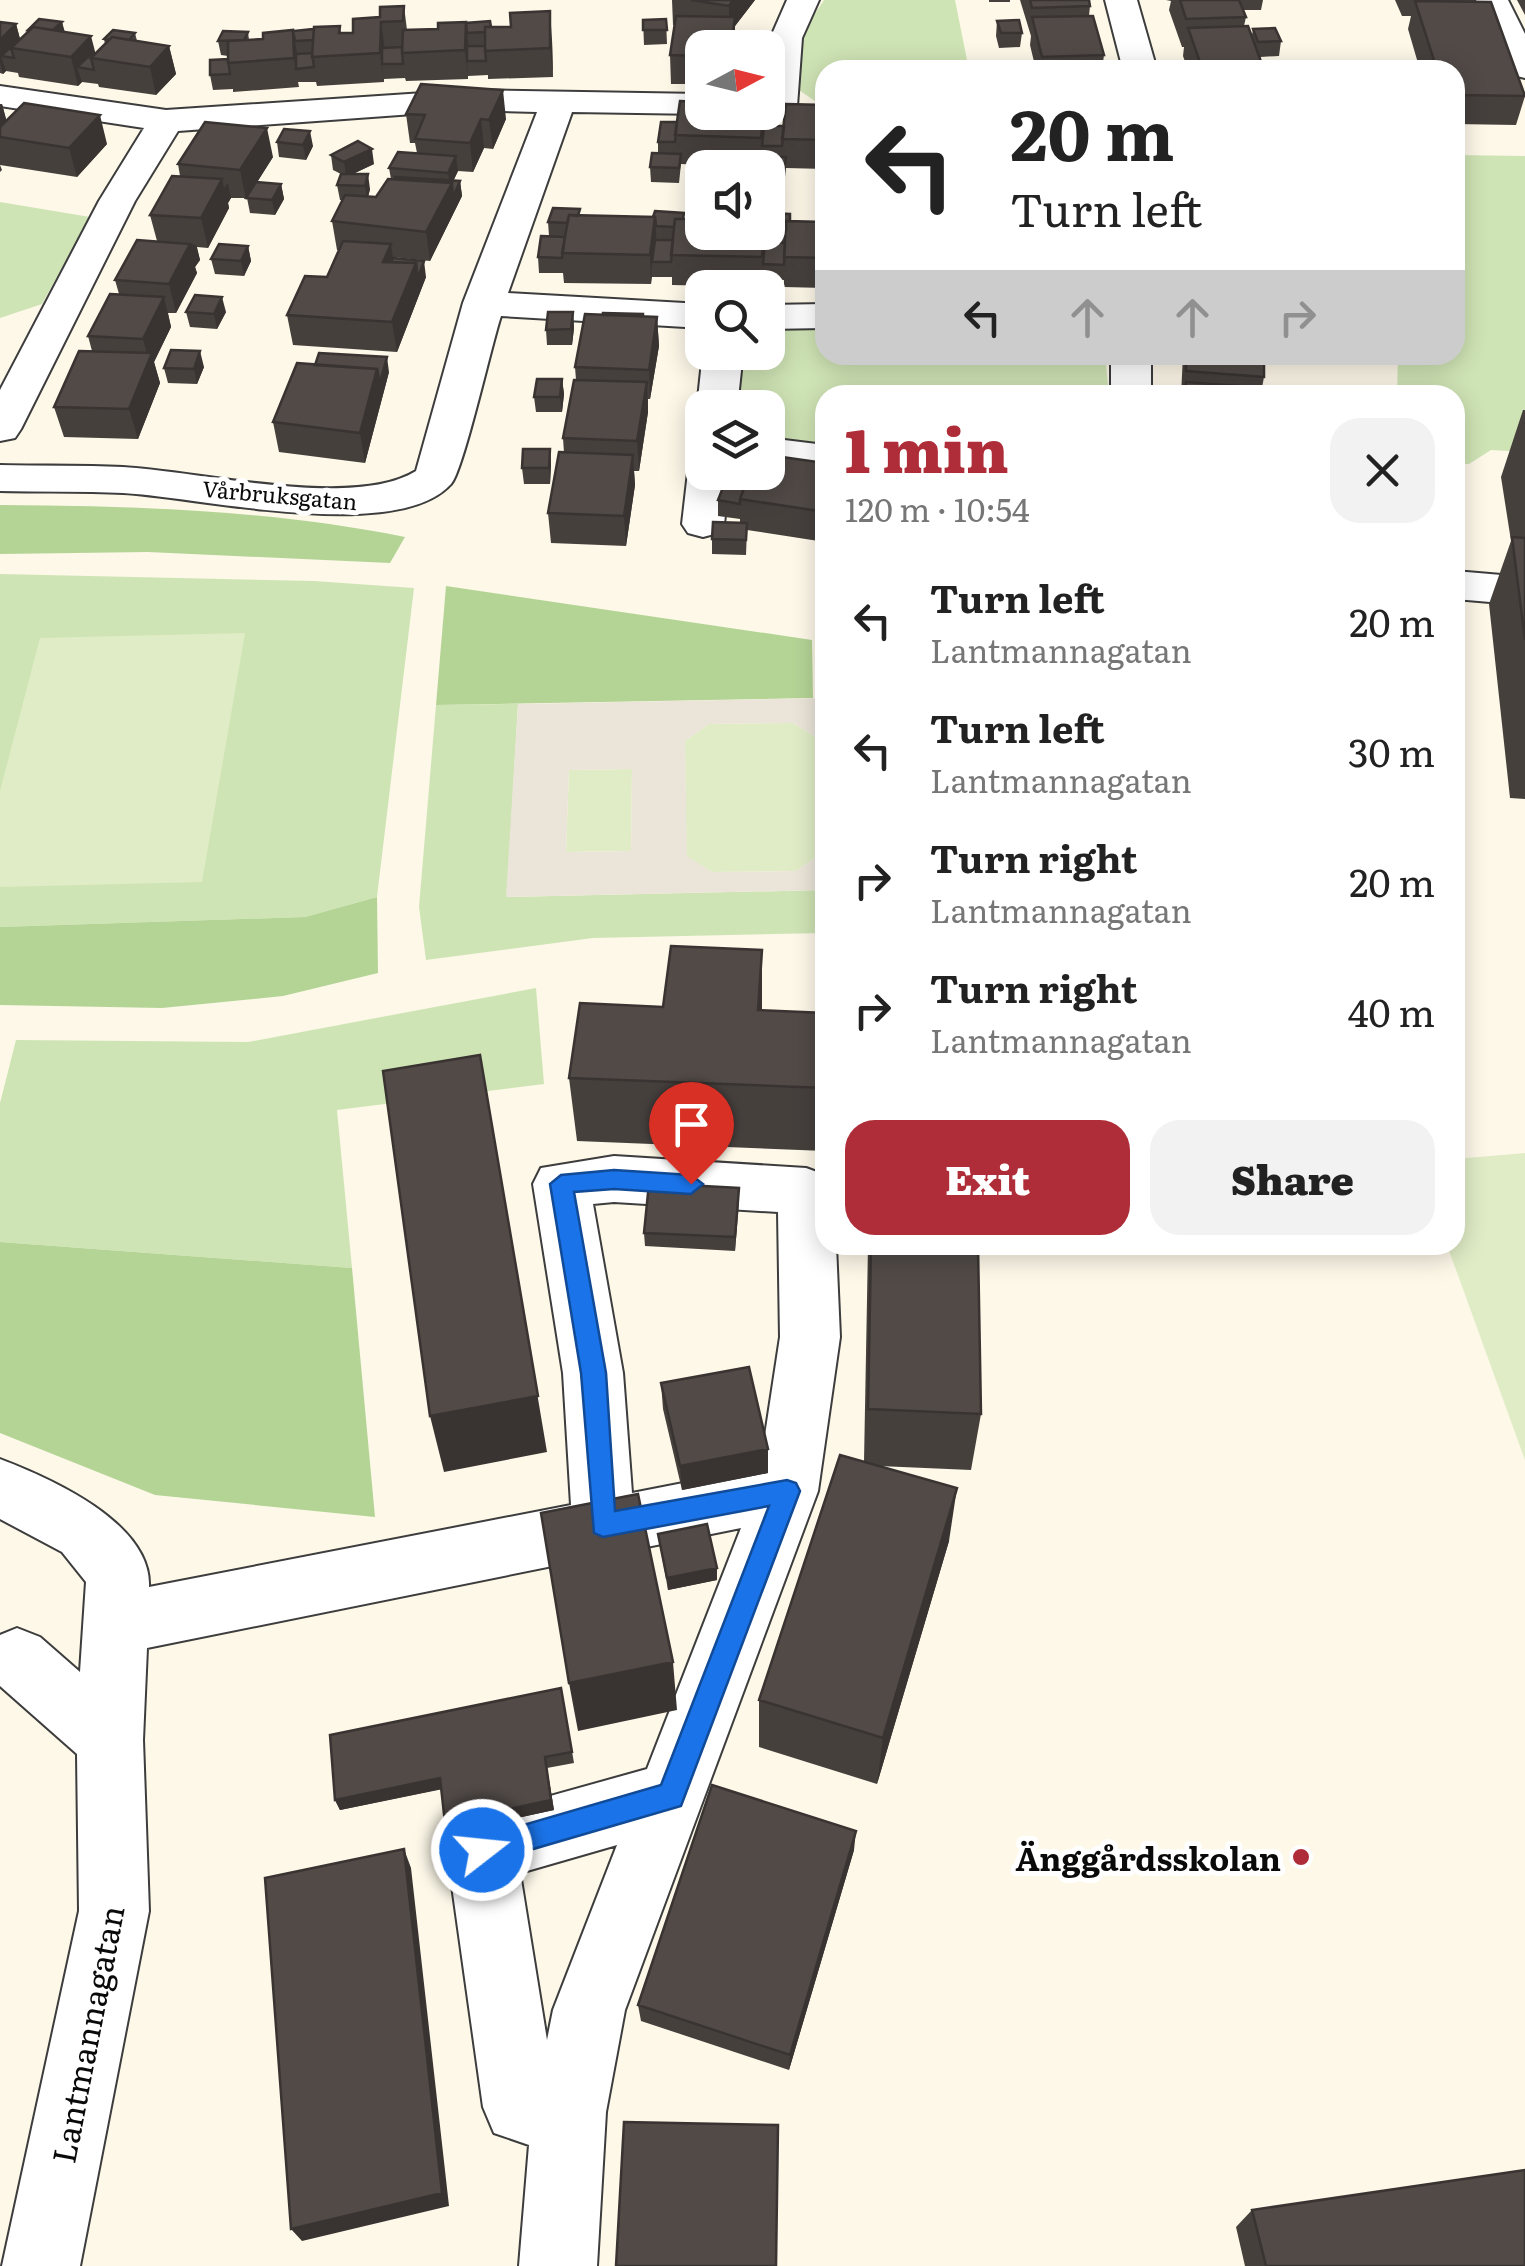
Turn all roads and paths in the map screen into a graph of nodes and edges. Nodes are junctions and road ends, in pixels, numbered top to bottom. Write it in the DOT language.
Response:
graph roads {
  1 [pos="802,0"];
  2 [pos="1120,0"];
  3 [pos="1492,0"];
  4 [pos="1521,47"];
  5 [pos="1137,60"];
  6 [pos="0,96"];
  7 [pos="559,101"];
  8 [pos="685,104"];
  9 [pos="786,106"];
  10 [pos="166,121"];
  11 [pos="482,303"];
  12 [pos="685,315"];
  13 [pos="785,316"];
  14 [pos="815,316"];
  15 [pos="0,429"];
  16 [pos="785,452"];
  17 [pos="815,457"];
  18 [pos="0,478"];
  19 [pos="707,490"];
  20 [pos="703,524"];
  21 [pos="1465,585"];
  22 [pos="1525,590"];
  23 [pos="0,1487"];
  24 [pos="787,1491"];
  25 [pos="603,1525"];
  26 [pos="116,1624"];
  27 [pos="17,1660"];
  28 [pos="110,1740"];
  29 [pos="671,1796"];
  30 [pos="569,2112"];
  31 [pos="41,2266"];
  32 [pos="558,2266"];
  1 -- 9 [label="street"];
  2 -- 5 [label="street"];
  3 -- 4 [label="street"];
  6 -- 10 [label="street"];
  7 -- 8 [label="street"];
  7 -- 10 [label="street"];
  7 -- 11 [label="street, Vårbruksgatan"];
  10 -- 15 [label="street"];
  11 -- 12 [label="street"];
  11 -- 18 [label="street, Vårbruksgatan"];
  13 -- 14 [label="street"];
  16 -- 17 [label="street"];
  19 -- 20 [label="street"];
  21 -- 22 [label="street"];
  23 -- 26 [label="street, Lantmannagatan"];
  24 -- 25 [label="street"];
  24 -- 25 [label="street"];
  24 -- 29 [label="street"];
  25 -- 26 [label="street"];
  26 -- 28 [label="street, Lantmannagatan"];
  27 -- 28 [label="street"];
  28 -- 31 [label="street, Lantmannagatan"];
  29 -- 30 [label="street"];
  29 -- 30 [label="street"];
  30 -- 32 [label="street"];
}
